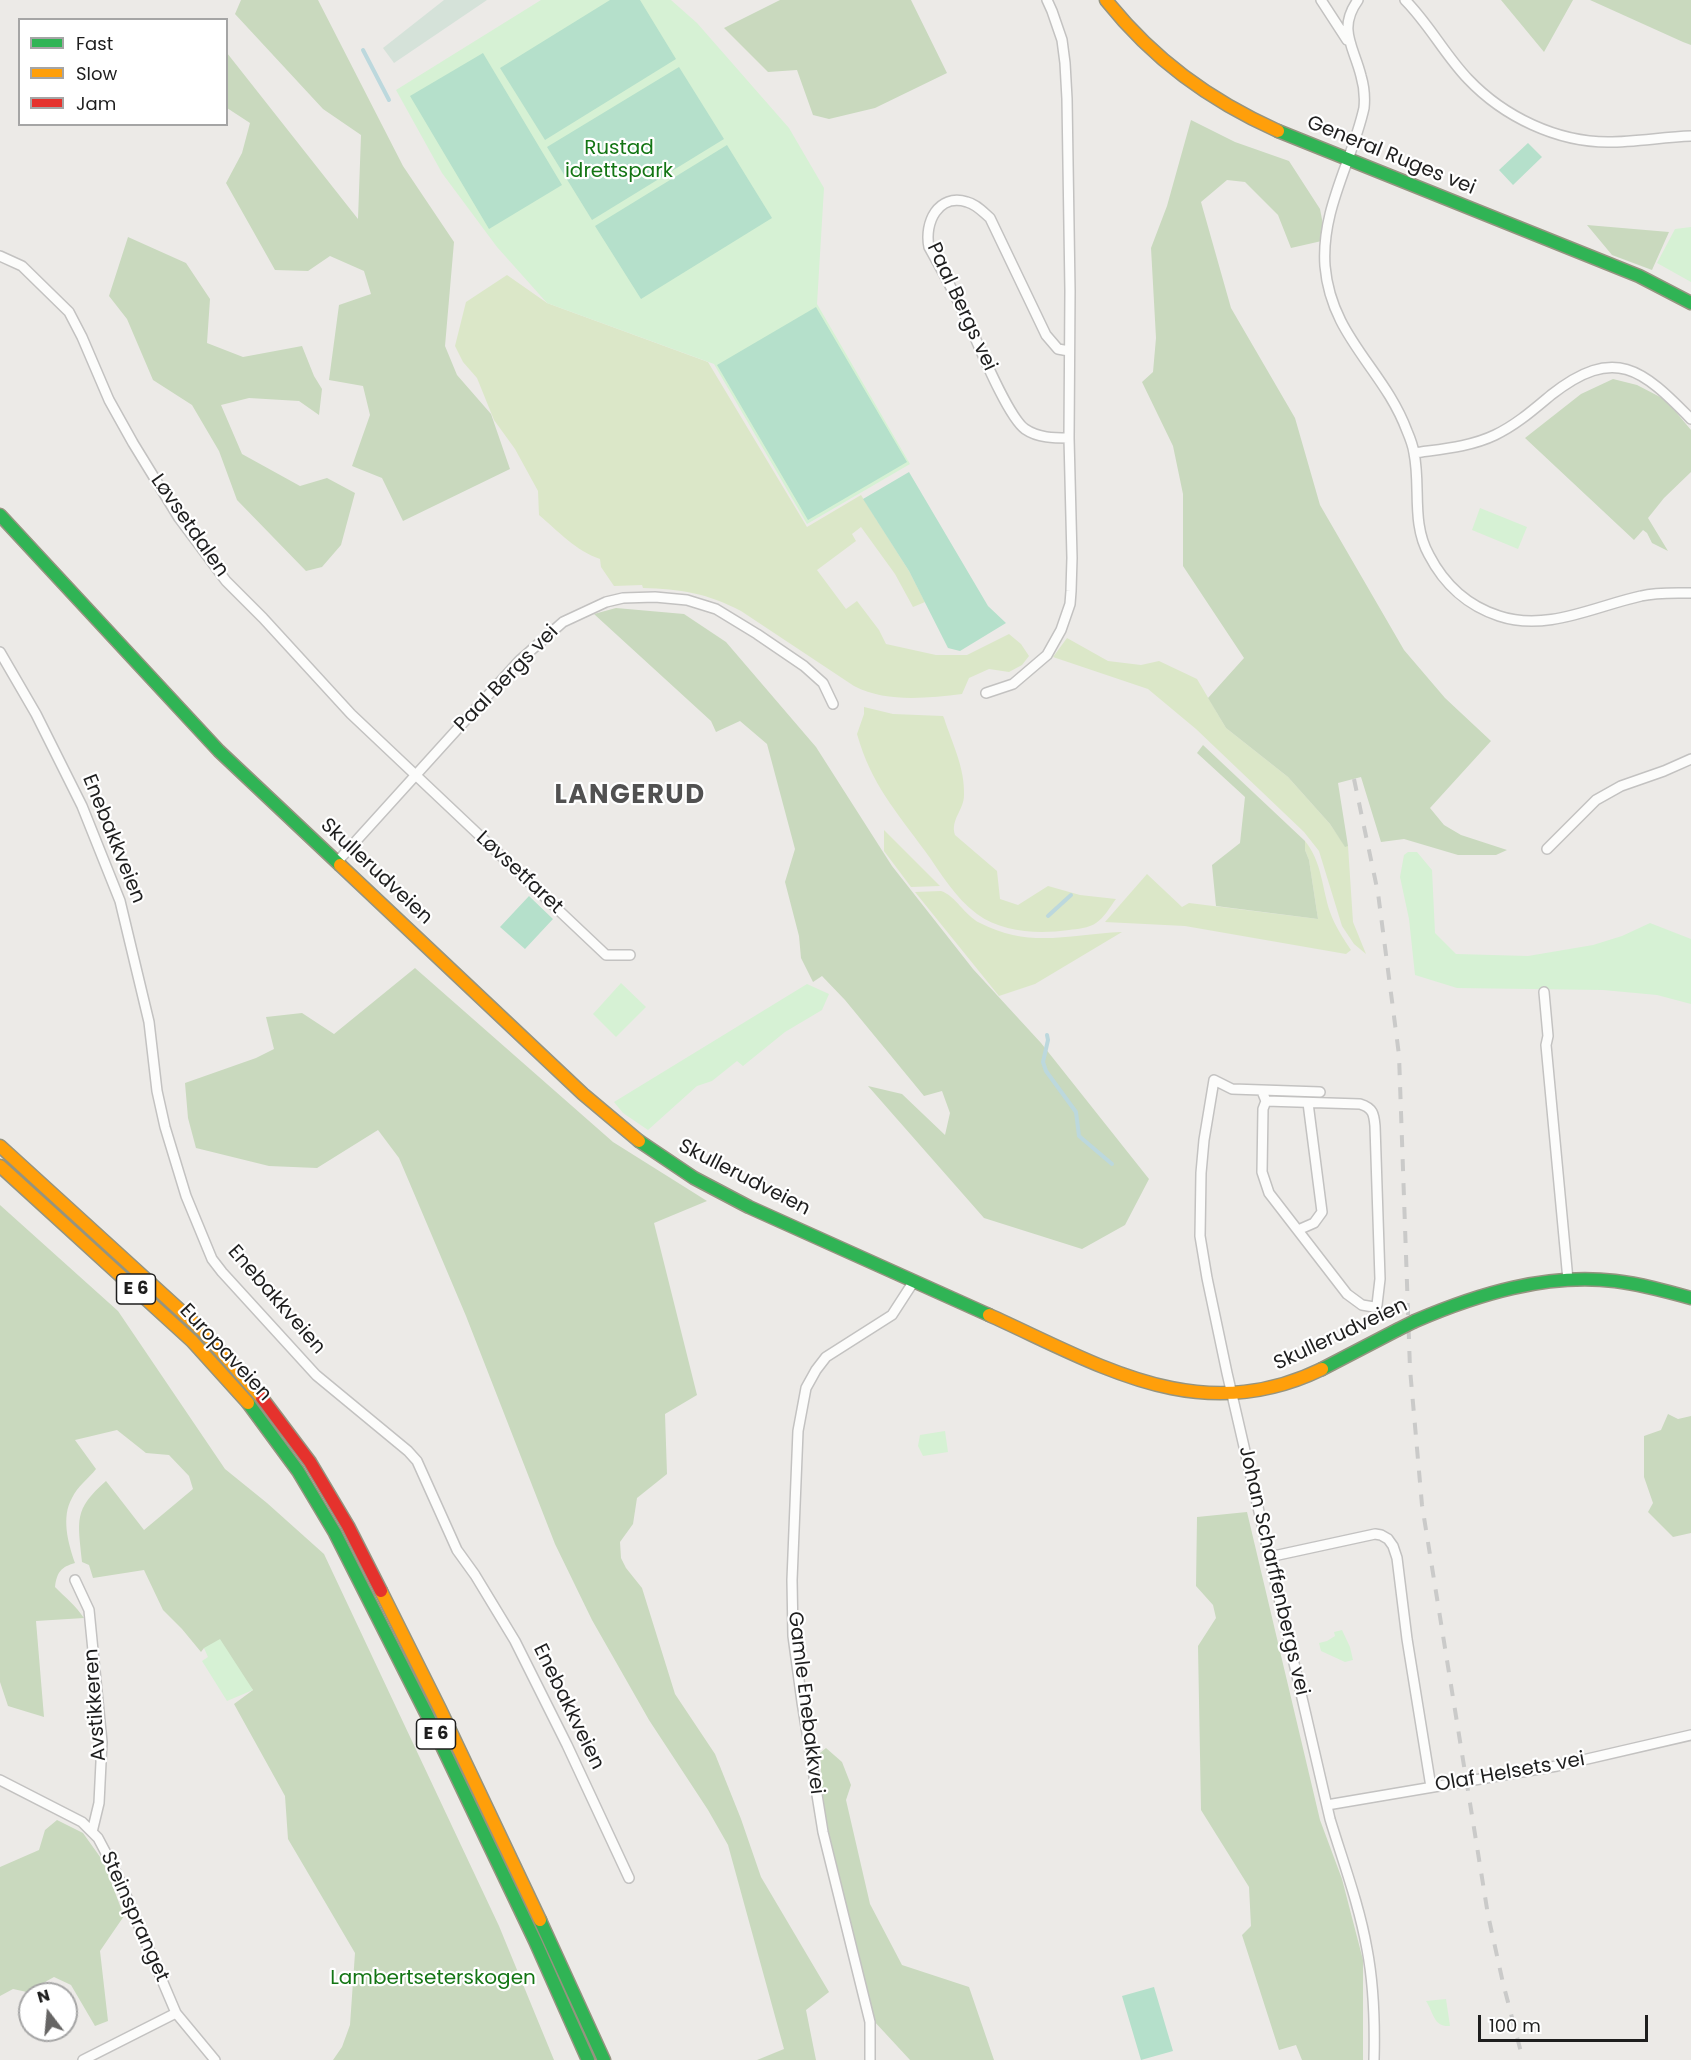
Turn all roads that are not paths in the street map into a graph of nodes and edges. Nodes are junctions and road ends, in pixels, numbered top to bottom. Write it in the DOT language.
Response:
graph roads {
  1 [pos="1047,0"];
  2 [pos="1106,0"];
  3 [pos="1321,0"];
  4 [pos="1358,0"];
  5 [pos="1405,0"];
  6 [pos="1350,44"];
  7 [pos="1691,136"];
  8 [pos="1347,159"];
  9 [pos="0,256"];
  10 [pos="1691,303"];
  11 [pos="1069,351"];
  12 [pos="1691,419"];
  13 [pos="1069,438"];
  14 [pos="1414,453"];
  15 [pos="0,515"];
  16 [pos="1691,593"];
  17 [pos="0,652"];
  18 [pos="987,693"];
  19 [pos="833,704"];
  20 [pos="1691,759"];
  21 [pos="414,775"];
  22 [pos="1547,849"];
  23 [pos="337,862"];
  24 [pos="630,955"];
  25 [pos="1544,992"];
  26 [pos="1262,1091"];
  27 [pos="1320,1092"];
  28 [pos="1266,1101"];
  29 [pos="1308,1103"];
  30 [pos="0,1146"];
  31 [pos="0,1166"];
  32 [pos="1298,1230"];
  33 [pos="1568,1280"];
  34 [pos="914,1281"];
  35 [pos="1691,1298"];
  36 [pos="1232,1394"];
  37 [pos="1269,1557"];
  38 [pos="75,1580"];
  39 [pos="1691,1735"];
  40 [pos="0,1780"];
  41 [pos="1431,1787"];
  42 [pos="1327,1805"];
  43 [pos="92,1832"];
  44 [pos="629,1878"];
  45 [pos="176,2013"];
  46 [pos="83,2060"];
  47 [pos="215,2060"];
  48 [pos="588,2060"];
  49 [pos="604,2060"];
  50 [pos="870,2060"];
  51 [pos="1374,2060"];
  1 -- 11 [label="street"];
  2 -- 8 [label="main road, General Ruges vei"];
  3 -- 6 [label="street"];
  4 -- 6 [label="street"];
  5 -- 7 [label="street"];
  6 -- 8 [label="street"];
  8 -- 10 [label="main road, General Ruges vei"];
  8 -- 14 [label="street"];
  9 -- 21 [label="street, Løvsetdalen"];
  11 -- 13 [label="street"];
  11 -- 13 [label="street, Paal Bergs vei"];
  12 -- 14 [label="street"];
  13 -- 18 [label="street"];
  14 -- 16 [label="street"];
  15 -- 23 [label="main road, Skullerudveien"];
  17 -- 44 [label="street, Enebakkveien"];
  19 -- 21 [label="street, Paal Bergs vei"];
  20 -- 22 [label="street"];
  21 -- 23 [label="street, Paal Bergs vei"];
  21 -- 24 [label="street, Løvsetfaret"];
  23 -- 34 [label="main road, Skullerudveien"];
  25 -- 33 [label="street"];
  26 -- 27 [label="street"];
  26 -- 28 [label="street"];
  26 -- 36 [label="street, Johan Scharffenbergs vei"];
  28 -- 29 [label="street"];
  28 -- 32 [label="street"];
  29 -- 32 [label="street"];
  29 -- 32 [label="street"];
  30 -- 49 [label="main road, Europaveien / E 6"];
  31 -- 48 [label="main road, Europaveien / E 6"];
  33 -- 35 [label="main road, Skullerudveien"];
  33 -- 36 [label="main road, Skullerudveien, bridge"];
  34 -- 36 [label="main road, Skullerudveien"];
  34 -- 50 [label="street, Gamle Enebakkvei"];
  36 -- 37 [label="street, Johan Scharffenbergs vei"];
  37 -- 41 [label="street"];
  37 -- 42 [label="street, Johan Scharffenbergs vei"];
  38 -- 43 [label="street, Avstikkeren"];
  39 -- 41 [label="street, Olaf Helsets vei"];
  40 -- 43 [label="street, Steinspranget"];
  41 -- 42 [label="street, Olaf Helsets vei"];
  42 -- 51 [label="street, Johan Scharffenbergs vei"];
  43 -- 45 [label="street, Steinspranget"];
  45 -- 46 [label="street"];
  45 -- 47 [label="street, Steinspranget"];
}
